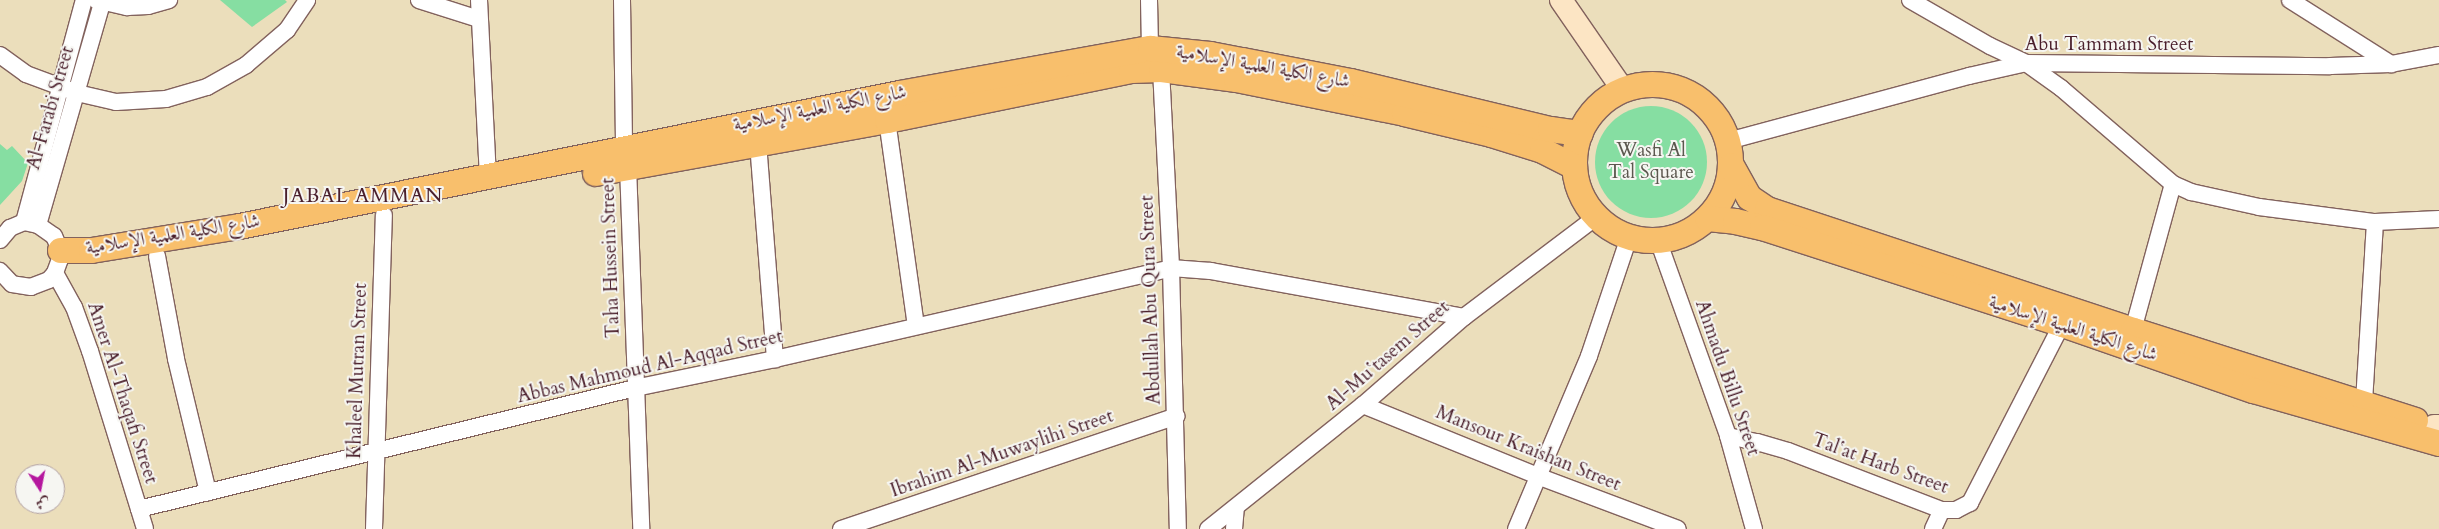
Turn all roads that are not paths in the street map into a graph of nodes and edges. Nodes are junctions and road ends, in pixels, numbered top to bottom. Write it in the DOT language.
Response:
graph roads {
  1 [pos="84,0"];
  2 [pos="169,0"];
  3 [pos="307,0"];
  4 [pos="419,0"];
  5 [pos="479,0"];
  6 [pos="622,0"];
  7 [pos="1149,0"];
  8 [pos="1562,0"];
  9 [pos="1910,0"];
  10 [pos="2290,0"];
  11 [pos="99,1"];
  12 [pos="479,19"];
  13 [pos="2439,55"];
  14 [pos="0,56"];
  15 [pos="1156,59"];
  16 [pos="2026,64"];
  17 [pos="2392,64"];
  18 [pos="60,87"];
  19 [pos="1623,90"];
  20 [pos="77,93"];
  21 [pos="887,120"];
  22 [pos="1580,133"];
  23 [pos="1728,140"];
  24 [pos="758,143"];
  25 [pos="626,158"];
  26 [pos="1731,165"];
  27 [pos="1574,166"];
  28 [pos="488,178"];
  29 [pos="2173,184"];
  30 [pos="384,215"];
  31 [pos="1596,217"];
  32 [pos="1707,218"];
  33 [pos="2439,219"];
  34 [pos="2375,222"];
  35 [pos="31,223"];
  36 [pos="1629,237"];
  37 [pos="0,240"];
  38 [pos="1658,240"];
  39 [pos="157,256"];
  40 [pos="58,263"];
  41 [pos="1171,268"];
  42 [pos="0,271"];
  43 [pos="1464,317"];
  44 [pos="2062,324"];
  45 [pos="916,326"];
  46 [pos="2133,330"];
  47 [pos="775,359"];
  48 [pos="636,388"];
  49 [pos="2364,402"];
  50 [pos="1363,405"];
  51 [pos="1176,416"];
  52 [pos="2436,435"];
  53 [pos="1728,436"];
  54 [pos="375,452"];
  55 [pos="1540,477"];
  56 [pos="208,492"];
  57 [pos="1236,508"];
  58 [pos="139,509"];
  59 [pos="1942,510"];
  60 [pos="144,529"];
  61 [pos="374,529"];
  62 [pos="641,529"];
  63 [pos="841,529"];
  64 [pos="1178,529"];
  65 [pos="1208,529"];
  66 [pos="1234,529"];
  67 [pos="1516,529"];
  68 [pos="1678,529"];
  69 [pos="1754,529"];
  70 [pos="1933,529"];
  1 -- 18 [label="street, Al-Farabi Street"];
  2 -- 11 [label="street"];
  3 -- 20 [label="street"];
  4 -- 12 [label="street"];
  5 -- 12 [label="street"];
  6 -- 25 [label="street, Taha Hussein Street"];
  7 -- 15 [label="street, Abdullah Abu Qura Street"];
  8 -- 19 [label="street"];
  9 -- 16 [label="street"];
  10 -- 17 [label="street"];
  11 -- 20 [label="street, Al-Farabi Street"];
  12 -- 28 [label="street"];
  13 -- 17 [label="street, Abu Tammam Street"];
  14 -- 18 [label="street"];
  15 -- 21 [label="main road, شارع الكلية العلمية الإسلامية"];
  15 -- 22 [label="main road, شارع الكلية العلمية الإسلامية"];
  15 -- 25 [label="main road, شارع الكلية العلمية الإسلامية"];
  15 -- 27 [label="main road, شارع الكلية العلمية الإسلامية"];
  15 -- 41 [label="street, Abdullah Abu Qura Street"];
  16 -- 17 [label="street, Abu Tammam Street"];
  16 -- 23 [label="street, Abu Tammam Street"];
  16 -- 29 [label="street"];
  18 -- 20 [label="street"];
  18 -- 35 [label="street, Al-Farabi Street"];
  19 -- 22 [label="main road"];
  19 -- 23 [label="main road"];
  20 -- 35 [label="street, Al-Farabi Street"];
  21 -- 24 [label="main road, شارع الكلية العلمية الإسلامية"];
  21 -- 45 [label="street"];
  22 -- 27 [label="main road"];
  23 -- 26 [label="main road"];
  24 -- 25 [label="main road, شارع الكلية العلمية الإسلامية"];
  24 -- 47 [label="street"];
  25 -- 28 [label="main road, شارع الكلية العلمية الإسلامية"];
  25 -- 30 [label="main road, شارع الكلية العلمية الإسلامية"];
  25 -- 48 [label="street, Taha Hussein Street"];
  26 -- 32 [label="main road"];
  26 -- 46 [label="main road, شارع الكلية العلمية الإسلامية"];
  27 -- 31 [label="main road"];
  28 -- 40 [label="main road, شارع الكلية العلمية الإسلامية"];
  29 -- 34 [label="street"];
  29 -- 46 [label="street"];
  30 -- 39 [label="main road, شارع الكلية العلمية الإسلامية"];
  30 -- 54 [label="street, Khaleel Mutran Street"];
  31 -- 36 [label="main road"];
  31 -- 43 [label="street, Al-Muʻtasem Street"];
  32 -- 38 [label="main road"];
  32 -- 44 [label="main road, شارع الكلية العلمية الإسلامية"];
  33 -- 34 [label="street"];
  34 -- 49 [label="street"];
  35 -- 37 [label="street"];
  35 -- 40 [label="street, Amer Al-Thaqafi Street"];
  36 -- 38 [label="main road"];
  36 -- 55 [label="street"];
  38 -- 53 [label="street, Ahmadu Billu Street"];
  39 -- 40 [label="main road, شارع الكلية العلمية الإسلامية"];
  39 -- 56 [label="street"];
  40 -- 42 [label="street"];
  40 -- 58 [label="street, Amer Al-Thaqafi Street"];
  41 -- 43 [label="street, Abbas Mahmoud Al-Aqqad Street"];
  41 -- 45 [label="street, Abbas Mahmoud Al-Aqqad Street"];
  41 -- 51 [label="street, Abdullah Abu Qura Street"];
  43 -- 50 [label="street, Al-Muʻtasem Street"];
  44 -- 52 [label="main road, شارع الكلية العلمية الإسلامية"];
  44 -- 59 [label="street, Talʻat Harb Street"];
  45 -- 47 [label="street, Abbas Mahmoud Al-Aqqad Street"];
  46 -- 49 [label="main road, شارع الكلية العلمية الإسلامية"];
  47 -- 48 [label="street, Abbas Mahmoud Al-Aqqad Street"];
  48 -- 54 [label="street, Abbas Mahmoud Al-Aqqad Street"];
  48 -- 62 [label="street, Taha Hussein Street"];
  49 -- 52 [label="main road, شارع الكلية العلمية الإسلامية"];
  50 -- 55 [label="street, Mansour Kraishan Street"];
  50 -- 57 [label="street, Al-Muʻtasem Street"];
  51 -- 63 [label="street, Ibrahim Al-Muwaylihi Street"];
  51 -- 64 [label="street, Abdullah Abu Qura Street"];
  53 -- 59 [label="street, Talʻat Harb Street"];
  53 -- 69 [label="street, Ahmadu Billu Street"];
  54 -- 56 [label="street, Abbas Mahmoud Al-Aqqad Street"];
  54 -- 61 [label="street, Khaleel Mutran Street"];
  55 -- 67 [label="street"];
  55 -- 68 [label="street, Mansour Kraishan Street"];
  56 -- 58 [label="street, Abbas Mahmoud Al-Aqqad Street"];
  57 -- 65 [label="street, Al-Muʻtasem Street"];
  57 -- 66 [label="street"];
  58 -- 60 [label="street, Amer Al-Thaqafi Street"];
  59 -- 70 [label="street"];
}
